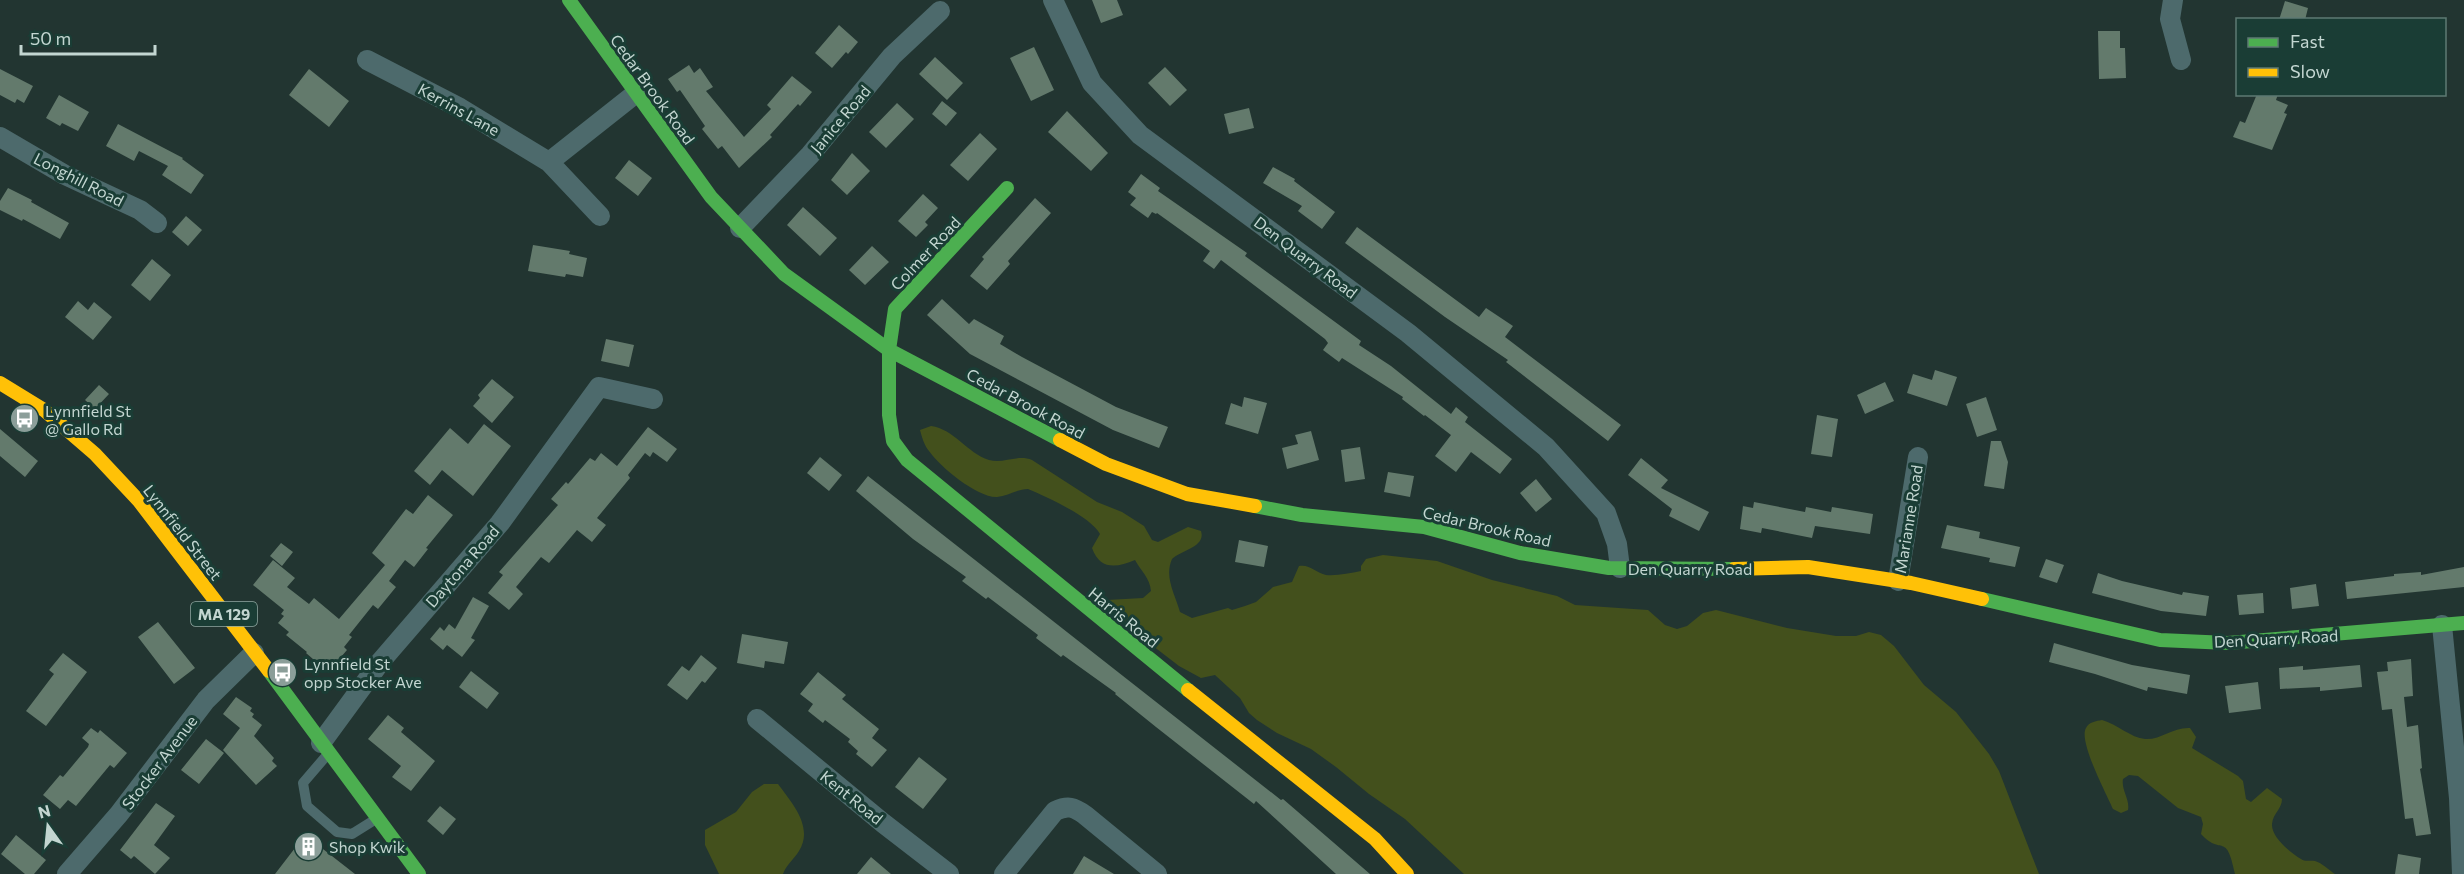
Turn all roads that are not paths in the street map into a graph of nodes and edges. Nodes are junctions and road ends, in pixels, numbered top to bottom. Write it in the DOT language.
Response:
graph roads {
  1 [pos="569,0"];
  2 [pos="1053,0"];
  3 [pos="2173,0"];
  4 [pos="940,11"];
  5 [pos="368,60"];
  6 [pos="2181,60"];
  7 [pos="635,94"];
  8 [pos="0,137"];
  9 [pos="549,162"];
  10 [pos="1006,188"];
  11 [pos="600,216"];
  12 [pos="157,223"];
  13 [pos="740,228"];
  14 [pos="889,350"];
  15 [pos="0,383"];
  16 [pos="653,399"];
  17 [pos="1918,457"];
  18 [pos="1620,568"];
  19 [pos="1898,581"];
  20 [pos="2464,622"];
  21 [pos="2442,625"];
  22 [pos="254,652"];
  23 [pos="757,719"];
  24 [pos="325,748"];
  25 [pos="378,818"];
  26 [pos="67,874"];
  27 [pos="419,874"];
  28 [pos="949,874"];
  29 [pos="1004,874"];
  30 [pos="1157,874"];
  31 [pos="1407,874"];
  32 [pos="2462,874"];
  1 -- 7 [label="street, Cedar Brook Road"];
  2 -- 18 [label="street, Den Quarry Road"];
  3 -- 6 [label="street"];
  4 -- 13 [label="street, Janice Road"];
  5 -- 9 [label="street, Kerrins Lane"];
  7 -- 9 [label="street"];
  7 -- 13 [label="street, Cedar Brook Road"];
  8 -- 12 [label="street, Longhill Road"];
  9 -- 11 [label="street, Kerrins Lane"];
  10 -- 14 [label="street, Colmer Road"];
  13 -- 14 [label="street, Cedar Brook Road"];
  14 -- 18 [label="street, Cedar Brook Road"];
  14 -- 31 [label="street, Harris Road"];
  15 -- 22 [label="street, Lynnfield Street / MA 129"];
  16 -- 24 [label="street, Daytona Road"];
  17 -- 19 [label="street, Marianne Road"];
  18 -- 19 [label="street, Den Quarry Road"];
  19 -- 21 [label="street, Den Quarry Road"];
  20 -- 21 [label="street, Den Quarry Road"];
  21 -- 32 [label="street"];
  22 -- 24 [label="street, Lynnfield Street / MA 129"];
  22 -- 26 [label="street, Stocker Avenue"];
  23 -- 28 [label="street, Kent Road"];
  24 -- 25 [label="street, Lynnfield Street / MA 129"];
  24 -- 25 [label="lane"];
  25 -- 27 [label="street, Lynnfield Street / MA 129"];
  29 -- 30 [label="street"];
}
